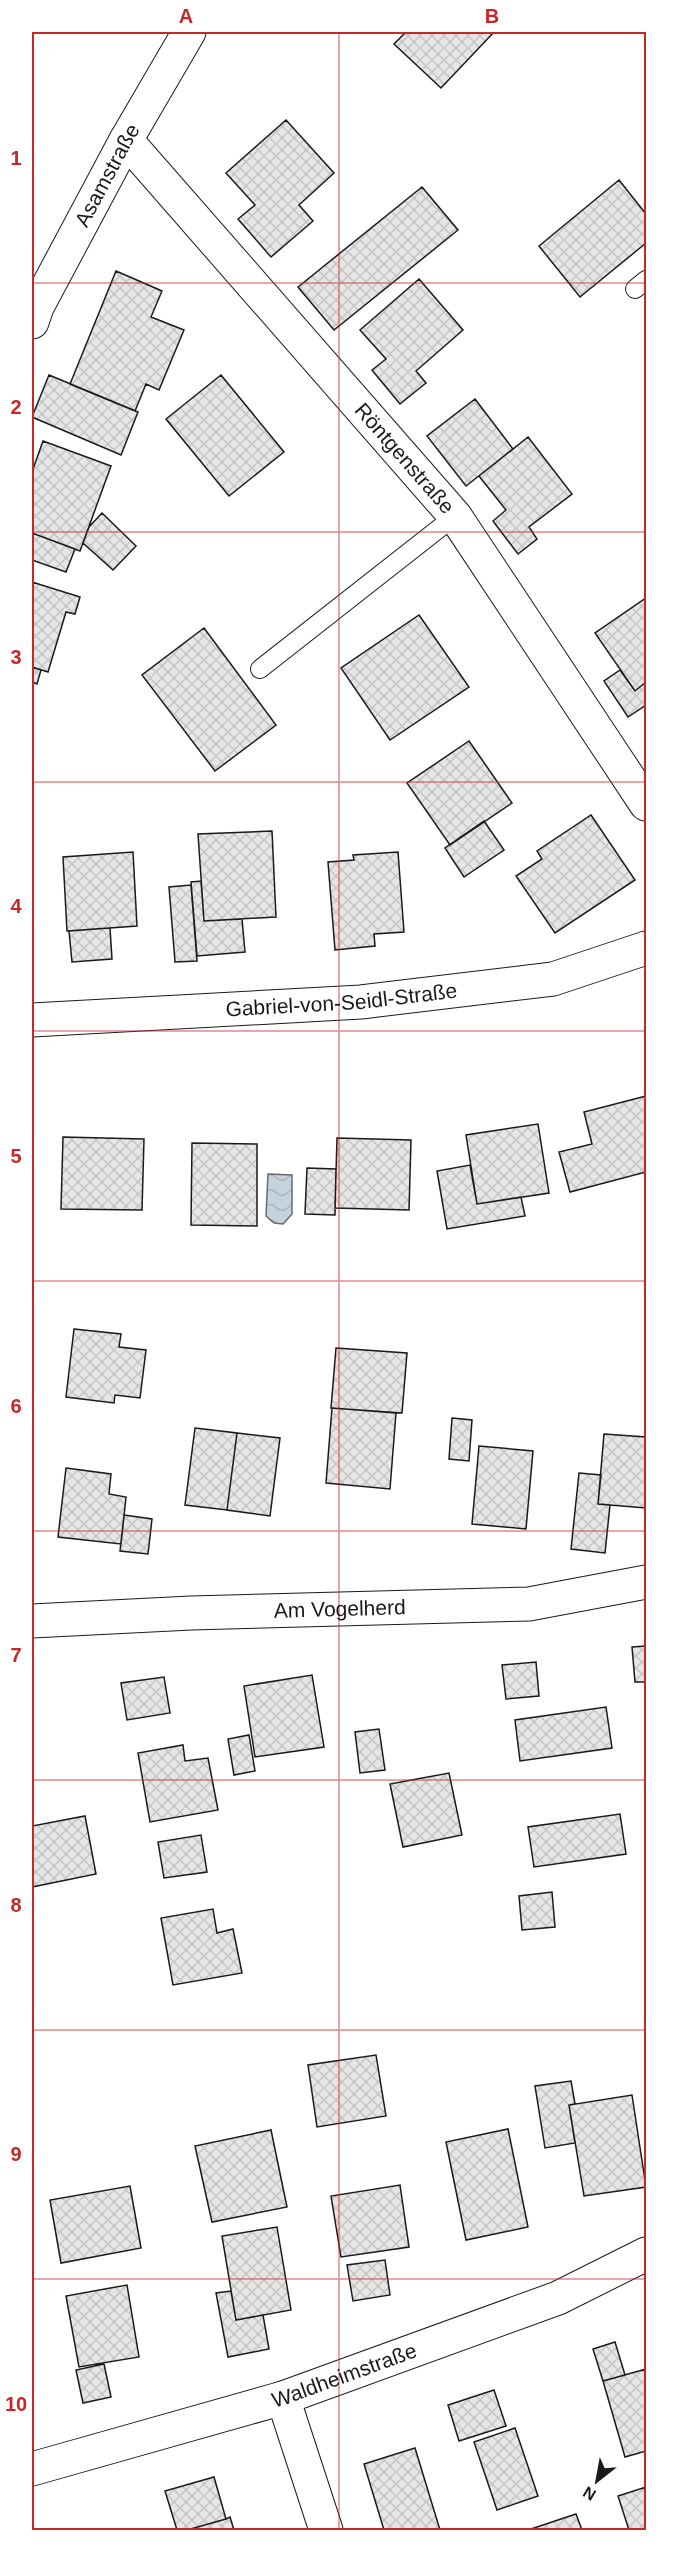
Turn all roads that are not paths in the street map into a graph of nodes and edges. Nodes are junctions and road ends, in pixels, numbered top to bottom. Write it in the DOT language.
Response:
graph roads {
  1 [pos="189,32"];
  2 [pos="126,140"];
  3 [pos="32,322"];
  4 [pos="455,516"];
  5 [pos="260,669"];
  6 [pos="646,804"];
  7 [pos="646,948"];
  8 [pos="32,1020"];
  9 [pos="646,1582"];
  10 [pos="32,1621"];
  11 [pos="646,2254"];
  12 [pos="283,2398"];
  13 [pos="32,2469"];
  14 [pos="326,2530"];
  1 -- 2 [label="street, Asamstraße"];
  2 -- 3 [label="street, Asamstraße"];
  2 -- 4 [label="street, Röntgenstraße"];
  4 -- 5 [label="lane"];
  4 -- 6 [label="street, Röntgenstraße"];
  7 -- 8 [label="street, Gabriel-von-Seidl-Straße"];
  9 -- 10 [label="street, Am Vogelherd"];
  11 -- 12 [label="street, Waldheimstraße"];
  12 -- 13 [label="street, Waldheimstraße"];
  12 -- 14 [label="street"];
}
